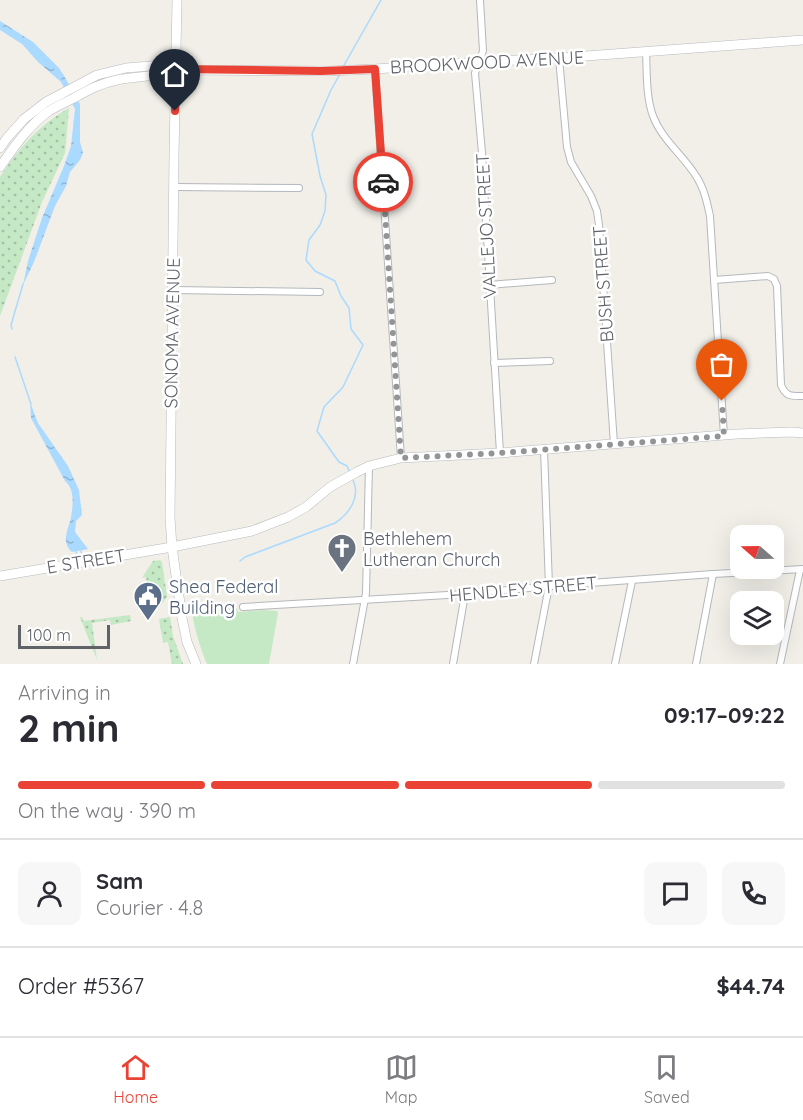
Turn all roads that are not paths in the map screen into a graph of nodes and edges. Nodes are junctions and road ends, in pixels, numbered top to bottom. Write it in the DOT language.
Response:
graph roads {
  1 [pos="177,0"];
  2 [pos="480,0"];
  3 [pos="803,40"];
  4 [pos="646,52"];
  5 [pos="559,58"];
  6 [pos="480,62"];
  7 [pos="173,69"];
  8 [pos="375,69"];
  9 [pos="47,107"];
  10 [pos="0,148"];
  11 [pos="0,167"];
  12 [pos="174,187"];
  13 [pos="299,188"];
  14 [pos="552,280"];
  15 [pos="714,280"];
  16 [pos="489,285"];
  17 [pos="173,290"];
  18 [pos="320,292"];
  19 [pos="550,361"];
  20 [pos="494,363"];
  21 [pos="803,396"];
  22 [pos="803,433"];
  23 [pos="724,436"];
  24 [pos="614,444"];
  25 [pos="544,450"];
  26 [pos="500,453"];
  27 [pos="401,458"];
  28 [pos="369,466"];
  29 [pos="172,547"];
  30 [pos="802,569"];
  31 [pos="713,574"];
  32 [pos="0,576"];
  33 [pos="632,581"];
  34 [pos="549,586"];
  35 [pos="465,594"];
  36 [pos="365,600"];
  37 [pos="243,607"];
  38 [pos="196,664"];
  39 [pos="353,664"];
  40 [pos="453,664"];
  41 [pos="534,664"];
  42 [pos="615,664"];
  43 [pos="696,664"];
  44 [pos="780,664"];
  1 -- 7 [label="street, SONOMA AVENUE"];
  2 -- 6 [label="street, VALLEJO STREET"];
  3 -- 4 [label="street, BROOKWOOD AVENUE"];
  4 -- 5 [label="street, BROOKWOOD AVENUE"];
  4 -- 15 [label="street"];
  5 -- 6 [label="street, BROOKWOOD AVENUE"];
  5 -- 24 [label="street, BUSH STREET"];
  6 -- 8 [label="street, BROOKWOOD AVENUE"];
  6 -- 16 [label="street, VALLEJO STREET"];
  7 -- 8 [label="street, BROOKWOOD AVENUE"];
  7 -- 9 [label="street, BROOKWOOD AVENUE"];
  7 -- 12 [label="street, SONOMA AVENUE"];
  8 -- 27 [label="street"];
  9 -- 10 [label="street, BROOKWOOD AVENUE"];
  9 -- 11 [label="street, BROOKWOOD AVENUE"];
  12 -- 13 [label="street"];
  12 -- 17 [label="street, SONOMA AVENUE"];
  14 -- 16 [label="street"];
  15 -- 21 [label="street"];
  15 -- 23 [label="street"];
  16 -- 20 [label="street, VALLEJO STREET"];
  17 -- 18 [label="street"];
  17 -- 29 [label="street, SONOMA AVENUE"];
  19 -- 20 [label="street"];
  20 -- 26 [label="street, VALLEJO STREET"];
  22 -- 23 [label="street, E STREET"];
  23 -- 24 [label="street, E STREET"];
  24 -- 25 [label="street, E STREET"];
  25 -- 26 [label="street, E STREET"];
  25 -- 34 [label="street"];
  26 -- 27 [label="street, E STREET"];
  27 -- 28 [label="street, E STREET"];
  28 -- 29 [label="street, E STREET"];
  28 -- 36 [label="street"];
  29 -- 32 [label="street, E STREET"];
  29 -- 38 [label="street, SONOMA AVENUE"];
  30 -- 31 [label="street, HENDLEY STREET"];
  30 -- 44 [label="street"];
  31 -- 33 [label="street, HENDLEY STREET"];
  31 -- 43 [label="street"];
  33 -- 34 [label="street, HENDLEY STREET"];
  33 -- 42 [label="street"];
  34 -- 35 [label="street, HENDLEY STREET"];
  34 -- 41 [label="street"];
  35 -- 36 [label="street, HENDLEY STREET"];
  35 -- 40 [label="street"];
  36 -- 37 [label="street, HENDLEY STREET"];
  36 -- 39 [label="street"];
}
